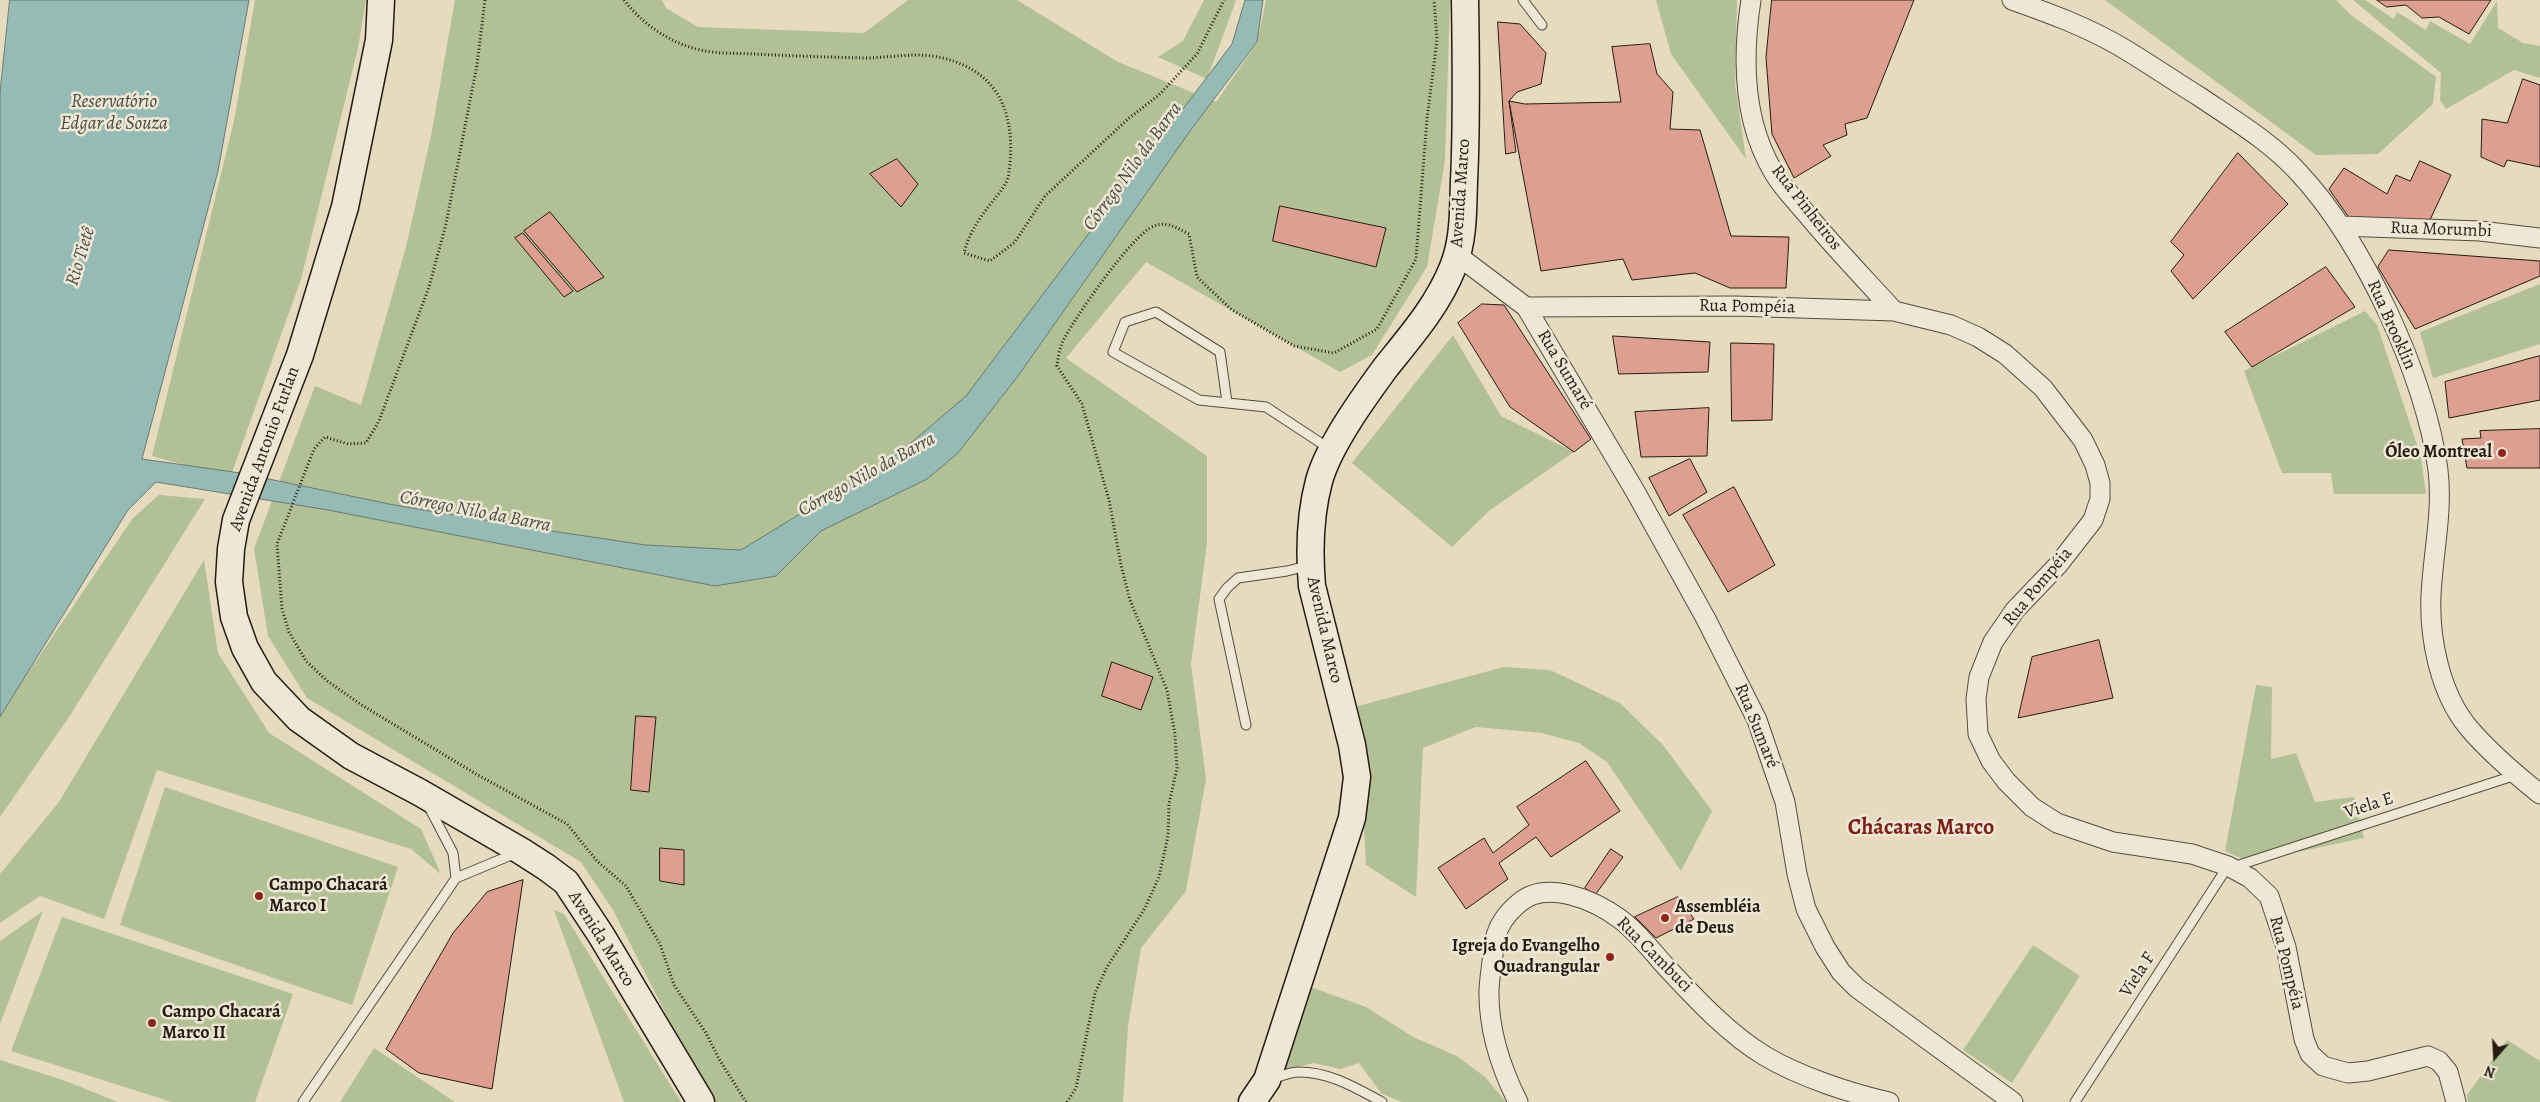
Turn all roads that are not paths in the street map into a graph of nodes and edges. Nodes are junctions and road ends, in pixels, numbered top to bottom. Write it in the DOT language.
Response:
graph roads {
  1 [pos="381,0"];
  2 [pos="1465,0"];
  3 [pos="1523,0"];
  4 [pos="1751,0"];
  5 [pos="2012,0"];
  6 [pos="1542,25"];
  7 [pos="2342,226"];
  8 [pos="2540,238"];
  9 [pos="1457,254"];
  10 [pos="1526,307"];
  11 [pos="1894,311"];
  12 [pos="1228,402"];
  13 [pos="1332,450"];
  14 [pos="1310,565"];
  15 [pos="1246,725"];
  16 [pos="2516,775"];
  17 [pos="420,792"];
  18 [pos="2540,794"];
  19 [pos="521,851"];
  20 [pos="2230,867"];
  21 [pos="456,878"];
  22 [pos="1267,1080"];
  23 [pos="303,1102"];
  24 [pos="701,1102"];
  25 [pos="1252,1102"];
  26 [pos="1382,1102"];
  27 [pos="1518,1102"];
  28 [pos="1890,1102"];
  29 [pos="2012,1102"];
  30 [pos="2075,1102"];
  31 [pos="2456,1102"];
  1 -- 17 [label="main road, Avenida Antonio Furlan"];
  2 -- 9 [label="main road, Avenida Marco"];
  3 -- 6 [label="lane"];
  4 -- 11 [label="street, Rua Pinheiros"];
  5 -- 7 [label="street, Rua Brooklin"];
  7 -- 8 [label="street, Rua Morumbi"];
  7 -- 16 [label="street, Rua Brooklin"];
  9 -- 10 [label="street"];
  9 -- 13 [label="main road, Avenida Marco"];
  10 -- 11 [label="street, Rua Pompéia"];
  10 -- 29 [label="street, Rua Sumaré"];
  11 -- 20 [label="street, Rua Pompéia"];
  12 -- 12 [label="lane"];
  12 -- 13 [label="lane"];
  13 -- 14 [label="main road, Avenida Marco"];
  14 -- 15 [label="lane"];
  14 -- 22 [label="main road, Avenida Marco"];
  16 -- 18 [label="street, Rua Brooklin"];
  16 -- 20 [label="lane, Viela E"];
  17 -- 19 [label="main road, Avenida Antonio Furlan"];
  17 -- 21 [label="lane"];
  19 -- 21 [label="lane"];
  19 -- 24 [label="main road, Avenida Marco"];
  20 -- 30 [label="lane, Viela F"];
  20 -- 31 [label="street, Rua Pompéia"];
  21 -- 23 [label="lane"];
  22 -- 25 [label="main road, Avenida Marco"];
  22 -- 26 [label="lane"];
  27 -- 28 [label="street, Rua Cambuci"];
}
